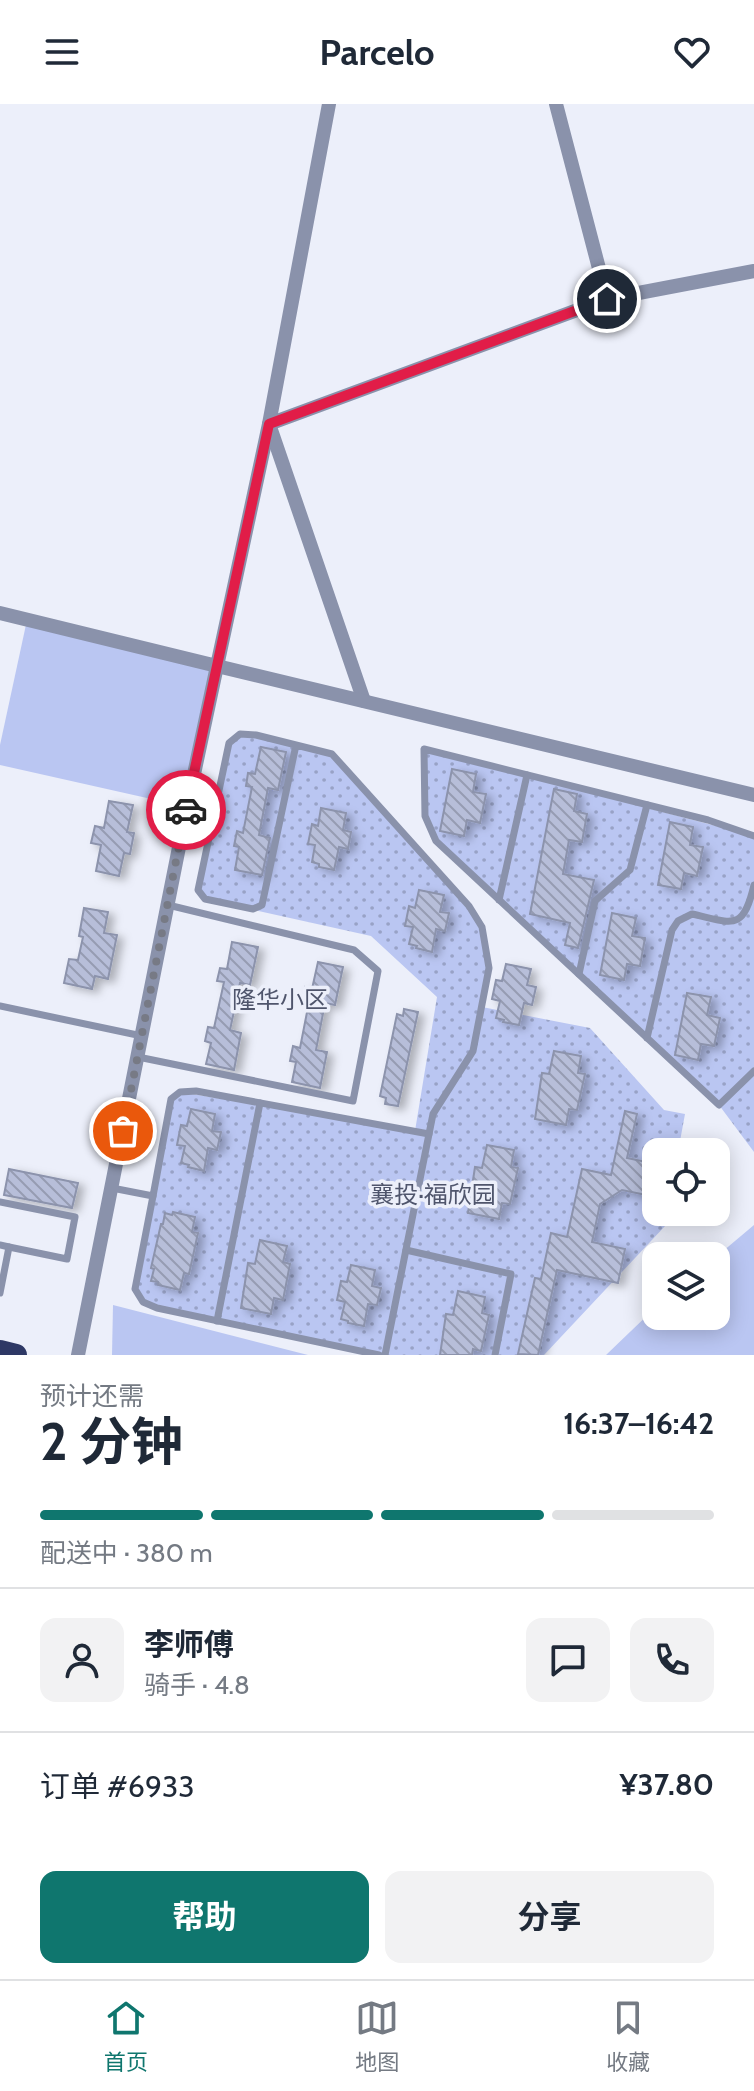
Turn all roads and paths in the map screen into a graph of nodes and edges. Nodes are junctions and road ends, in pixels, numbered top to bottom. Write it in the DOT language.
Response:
graph roads {
  1 [pos="329,104"];
  2 [pos="556,104"];
  3 [pos="754,271"];
  4 [pos="607,299"];
  5 [pos="269,424"];
  6 [pos="0,613"];
  7 [pos="217,666"];
  8 [pos="364,701"];
  9 [pos="296,745"];
  10 [pos="527,775"];
  11 [pos="754,795"];
  12 [pos="647,805"];
  13 [pos="754,836"];
  14 [pos="754,885"];
  15 [pos="499,900"];
  16 [pos="168,905"];
  17 [pos="579,974"];
  18 [pos="0,1006"];
  19 [pos="142,1036"];
  20 [pos="647,1038"];
  21 [pos="138,1057"];
  22 [pos="754,1071"];
  23 [pos="260,1103"];
  24 [pos="429,1134"];
  25 [pos="112,1188"];
  26 [pos="153,1196"];
  27 [pos="0,1202"];
  28 [pos="0,1245"];
  29 [pos="9,1247"];
  30 [pos="406,1250"];
  31 [pos="0,1293"];
  32 [pos="217,1321"];
  33 [pos="0,1351"];
  34 [pos="16,1355"];
  35 [pos="78,1355"];
  36 [pos="382,1355"];
  37 [pos="495,1355"];
  1 -- 5 [label="street"];
  2 -- 4 [label="street"];
  3 -- 4 [label="street"];
  4 -- 5 [label="street"];
  5 -- 7 [label="street"];
  5 -- 8 [label="street"];
  6 -- 7 [label="street"];
  7 -- 8 [label="street"];
  7 -- 16 [label="street"];
  8 -- 11 [label="street"];
  9 -- 9 [label="lane"];
  9 -- 24 [label="lane"];
  10 -- 12 [label="lane"];
  10 -- 15 [label="lane"];
  10 -- 15 [label="lane"];
  12 -- 13 [label="lane"];
  12 -- 17 [label="lane"];
  14 -- 20 [label="lane"];
  15 -- 17 [label="lane"];
  16 -- 19 [label="street"];
  16 -- 21 [label="lane"];
  17 -- 20 [label="lane"];
  18 -- 19 [label="lane"];
  19 -- 21 [label="street"];
  20 -- 22 [label="lane"];
  21 -- 25 [label="street"];
  23 -- 24 [label="lane"];
  23 -- 26 [label="lane"];
  23 -- 32 [label="lane"];
  24 -- 30 [label="lane"];
  25 -- 26 [label="lane"];
  25 -- 35 [label="street"];
  26 -- 32 [label="lane"];
  27 -- 29 [label="lane"];
  28 -- 29 [label="lane"];
  29 -- 31 [label="lane"];
  30 -- 36 [label="lane"];
  30 -- 37 [label="lane"];
  32 -- 36 [label="lane"];
  33 -- 34 [label="highway"];
}
